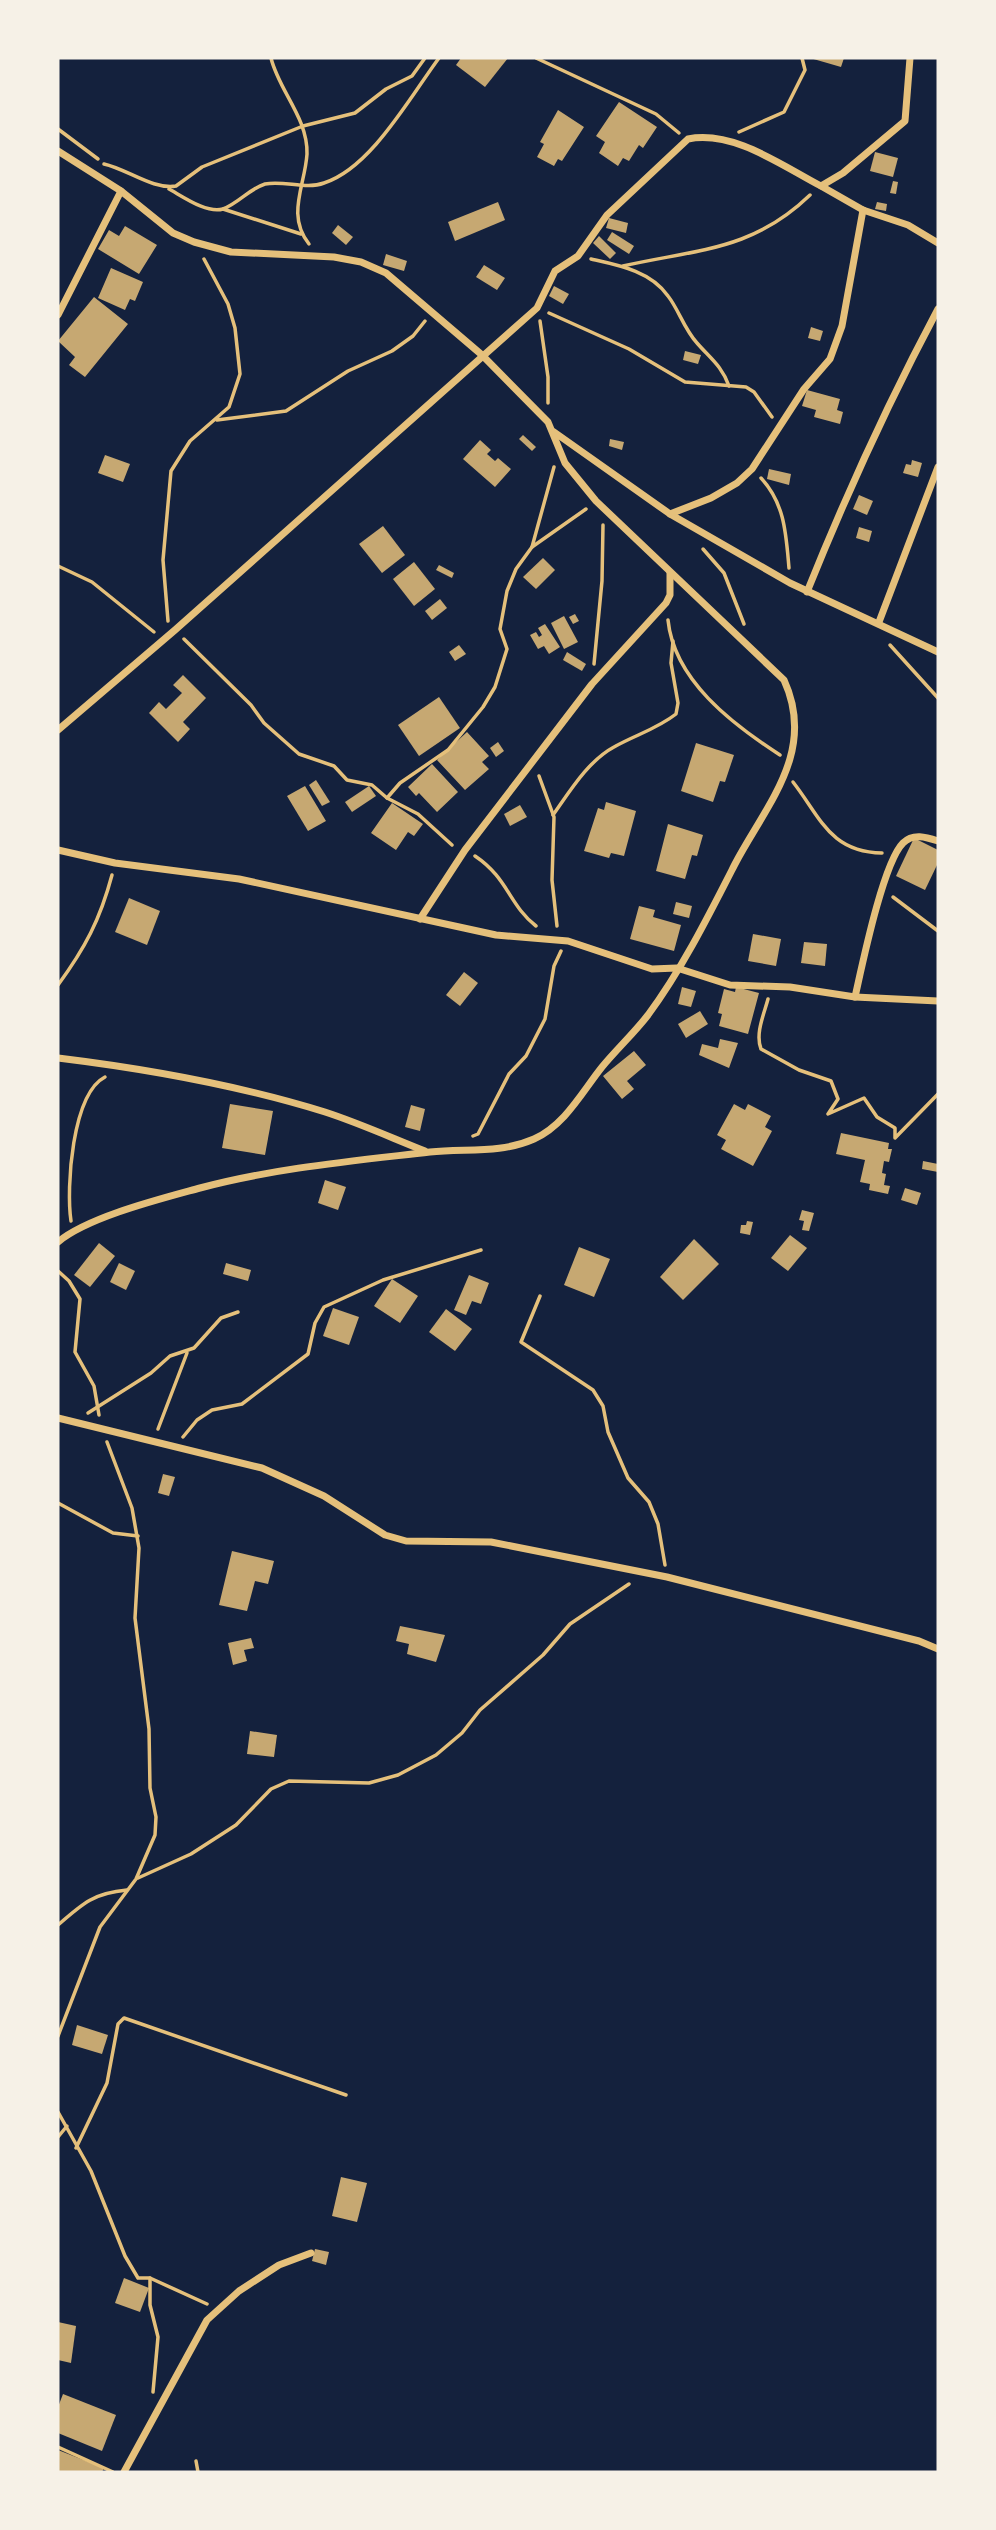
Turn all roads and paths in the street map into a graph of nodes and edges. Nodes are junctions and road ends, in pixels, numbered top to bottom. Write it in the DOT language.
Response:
graph roads {
  1 [pos="271,58"];
  2 [pos="425,58"];
  3 [pos="439,58"];
  4 [pos="536,58"];
  5 [pos="802,58"];
  6 [pos="910,58"];
  7 [pos="303,126"];
  8 [pos="58,129"];
  9 [pos="724,138"];
  10 [pos="688,139"];
  11 [pos="58,151"];
  12 [pos="301,184"];
  13 [pos="821,186"];
  14 [pos="167,188"];
  15 [pos="121,191"];
  16 [pos="223,209"];
  17 [pos="863,210"];
  18 [pos="302,234"];
  19 [pos="194,242"];
  20 [pos="938,243"];
  21 [pos="578,256"];
  22 [pos="334,257"];
  23 [pos="623,266"];
  24 [pos="537,308"];
  25 [pos="938,309"];
  26 [pos="430,313"];
  27 [pos="58,316"];
  28 [pos="482,355"];
  29 [pos="729,386"];
  30 [pos="214,420"];
  31 [pos="548,422"];
  32 [pos="779,426"];
  33 [pos="553,432"];
  34 [pos="557,444"];
  35 [pos="938,467"];
  36 [pos="752,468"];
  37 [pos="596,501"];
  38 [pos="670,514"];
  39 [pos="532,547"];
  40 [pos="703,547"];
  41 [pos="58,566"];
  42 [pos="670,573"];
  43 [pos="790,583"];
  44 [pos="807,592"];
  45 [pos="666,604"];
  46 [pos="870,618"];
  47 [pos="879,622"];
  48 [pos="173,632"];
  49 [pos="163,640"];
  50 [pos="673,641"];
  51 [pos="752,648"];
  52 [pos="938,652"];
  53 [pos="592,684"];
  54 [pos="938,698"];
  55 [pos="58,730"];
  56 [pos="533,761"];
  57 [pos="790,761"];
  58 [pos="787,775"];
  59 [pos="387,798"];
  60 [pos="553,815"];
  61 [pos="938,841"];
  62 [pos="58,850"];
  63 [pos="465,850"];
  64 [pos="895,854"];
  65 [pos="115,863"];
  66 [pos="884,886"];
  67 [pos="421,919"];
  68 [pos="938,931"];
  69 [pos="555,939"];
  70 [pos="568,941"];
  71 [pos="677,968"];
  72 [pos="58,985"];
  73 [pos="772,987"];
  74 [pos="855,997"];
  75 [pos="938,1001"];
  76 [pos="58,1058"];
  77 [pos="124,1066"];
  78 [pos="938,1094"];
  79 [pos="449,1150"];
  80 [pos="428,1152"];
  81 [pos="73,1230"];
  82 [pos="58,1242"];
  83 [pos="481,1250"];
  84 [pos="58,1271"];
  85 [pos="540,1296"];
  86 [pos="238,1312"];
  87 [pos="187,1353"];
  88 [pos="97,1408"];
  89 [pos="58,1418"];
  90 [pos="74,1420"];
  91 [pos="101,1427"];
  92 [pos="153,1441"];
  93 [pos="174,1447"];
  94 [pos="58,1503"];
  95 [pos="138,1536"];
  96 [pos="643,1574"];
  97 [pos="667,1577"];
  98 [pos="938,1649"];
  99 [pos="136,1879"];
  100 [pos="127,1890"];
  101 [pos="58,1925"];
  102 [pos="58,2036"];
  103 [pos="346,2095"];
  104 [pos="58,2112"];
  105 [pos="67,2126"];
  106 [pos="58,2137"];
  107 [pos="76,2148"];
  108 [pos="311,2253"];
  109 [pos="150,2278"];
  110 [pos="218,2310"];
  111 [pos="152,2400"];
  112 [pos="58,2447"];
  113 [pos="196,2461"];
  114 [pos="114,2472"];
  115 [pos="124,2472"];
  116 [pos="198,2472"];
  1 -- 7 [label="path"];
  2 -- 7 [label="path"];
  3 -- 12 [label="path"];
  4 -- 10 [label="path"];
  5 -- 9 [label="path"];
  6 -- 13 [label="street"];
  7 -- 12 [label="path"];
  7 -- 14 [label="path"];
  8 -- 14 [label="path"];
  9 -- 10 [label="street"];
  9 -- 13 [label="street"];
  10 -- 21 [label="street"];
  11 -- 15 [label="street"];
  12 -- 16 [label="path"];
  12 -- 18 [label="path"];
  13 -- 17 [label="street"];
  13 -- 23 [label="path"];
  14 -- 16 [label="path"];
  15 -- 19 [label="street"];
  15 -- 27 [label="street"];
  16 -- 18 [label="path"];
  17 -- 20 [label="street"];
  17 -- 32 [label="street"];
  18 -- 22 [label="path"];
  19 -- 22 [label="street"];
  19 -- 30 [label="path"];
  21 -- 23 [label="path"];
  21 -- 24 [label="street"];
  22 -- 26 [label="street"];
  23 -- 29 [label="path"];
  24 -- 28 [label="street"];
  24 -- 29 [label="path"];
  24 -- 31 [label="path"];
  25 -- 44 [label="street"];
  26 -- 28 [label="street"];
  26 -- 30 [label="path"];
  28 -- 31 [label="street"];
  28 -- 48 [label="street"];
  29 -- 32 [label="path"];
  30 -- 48 [label="path"];
  31 -- 33 [label="street"];
  32 -- 36 [label="street"];
  33 -- 34 [label="street"];
  33 -- 38 [label="street"];
  34 -- 37 [label="street"];
  34 -- 39 [label="path"];
  35 -- 47 [label="street"];
  36 -- 38 [label="street"];
  36 -- 43 [label="path"];
  37 -- 39 [label="path"];
  37 -- 42 [label="street"];
  37 -- 53 [label="path"];
  38 -- 43 [label="street"];
  39 -- 59 [label="path"];
  40 -- 51 [label="path"];
  41 -- 49 [label="path"];
  42 -- 45 [label="street"];
  42 -- 51 [label="street"];
  43 -- 44 [label="street"];
  44 -- 46 [label="street"];
  45 -- 50 [label="path"];
  45 -- 53 [label="street"];
  46 -- 47 [label="street"];
  46 -- 54 [label="path"];
  47 -- 52 [label="street"];
  48 -- 49 [label="street"];
  48 -- 59 [label="path"];
  49 -- 55 [label="street"];
  50 -- 57 [label="path"];
  50 -- 60 [label="path"];
  51 -- 57 [label="street"];
  53 -- 56 [label="street"];
  56 -- 60 [label="path"];
  56 -- 63 [label="street"];
  57 -- 58 [label="street"];
  58 -- 64 [label="path"];
  58 -- 71 [label="street"];
  59 -- 63 [label="path"];
  60 -- 69 [label="path"];
  61 -- 64 [label="street"];
  62 -- 65 [label="street"];
  63 -- 67 [label="street"];
  63 -- 69 [label="path"];
  64 -- 66 [label="street"];
  65 -- 67 [label="street"];
  65 -- 72 [label="path"];
  66 -- 68 [label="path"];
  66 -- 74 [label="street"];
  67 -- 69 [label="street"];
  69 -- 70 [label="street"];
  70 -- 71 [label="street"];
  70 -- 79 [label="path"];
  71 -- 73 [label="street"];
  71 -- 79 [label="street"];
  73 -- 74 [label="street"];
  73 -- 78 [label="path"];
  74 -- 75 [label="street"];
  76 -- 77 [label="street"];
  77 -- 80 [label="street"];
  77 -- 81 [label="path"];
  79 -- 80 [label="street"];
  80 -- 81 [label="street"];
  81 -- 82 [label="street"];
  83 -- 93 [label="path"];
  84 -- 88 [label="path"];
  85 -- 97 [label="path"];
  86 -- 87 [label="path"];
  87 -- 88 [label="path"];
  87 -- 92 [label="path"];
  88 -- 90 [label="path"];
  89 -- 90 [label="street"];
  90 -- 91 [label="street"];
  91 -- 92 [label="street"];
  91 -- 95 [label="path"];
  92 -- 93 [label="street"];
  93 -- 96 [label="street"];
  94 -- 95 [label="path"];
  95 -- 99 [label="path"];
  96 -- 97 [label="street"];
  96 -- 99 [label="path"];
  97 -- 98 [label="street"];
  99 -- 100 [label="path"];
  100 -- 101 [label="path"];
  100 -- 102 [label="path"];
  103 -- 107 [label="path"];
  104 -- 105 [label="path"];
  105 -- 106 [label="path"];
  105 -- 107 [label="path"];
  107 -- 109 [label="path"];
  108 -- 110 [label="street"];
  109 -- 110 [label="path"];
  109 -- 111 [label="path"];
  110 -- 115 [label="street"];
  112 -- 114 [label="path"];
  113 -- 116 [label="path"];
}
